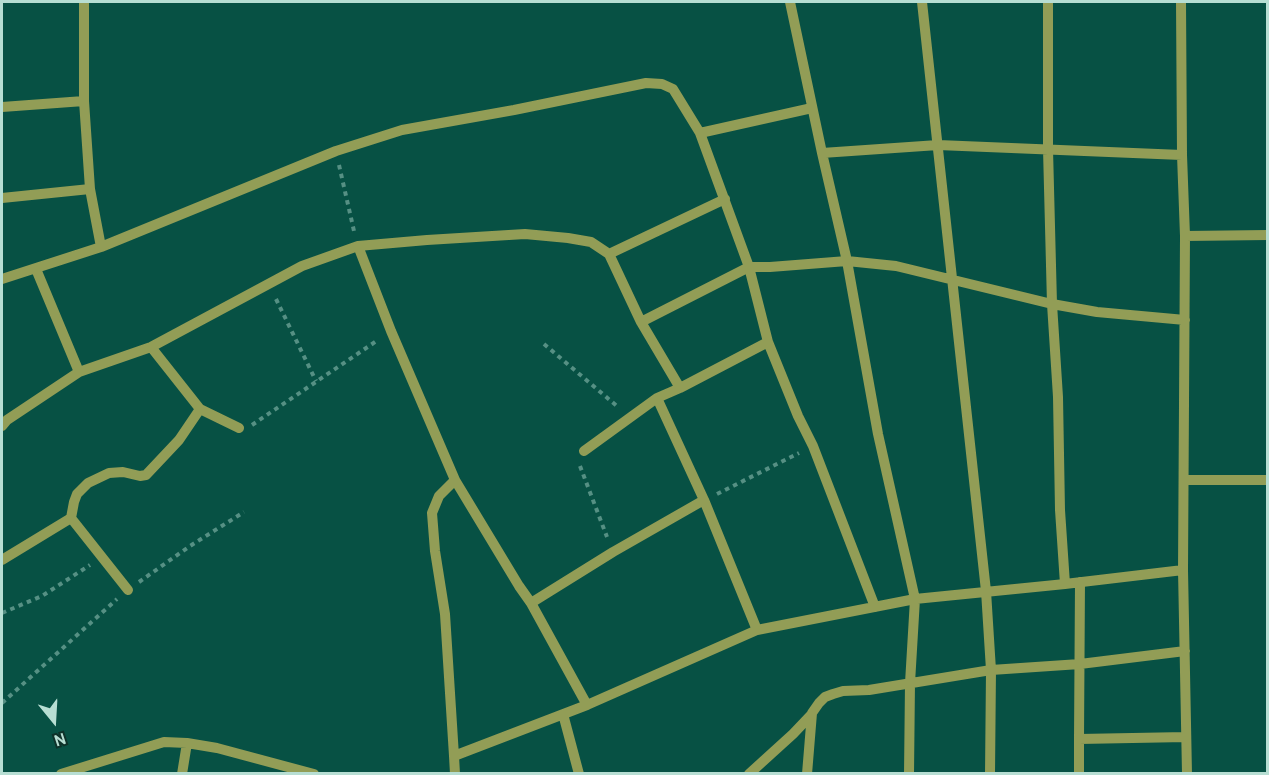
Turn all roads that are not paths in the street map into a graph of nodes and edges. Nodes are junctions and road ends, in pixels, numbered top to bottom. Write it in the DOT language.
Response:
graph roads {
  1 [pos="84,2"];
  2 [pos="790,2"];
  3 [pos="922,2"];
  4 [pos="1048,2"];
  5 [pos="1181,2"];
  6 [pos="84,101"];
  7 [pos="2,107"];
  8 [pos="812,108"];
  9 [pos="700,133"];
  10 [pos="938,145"];
  11 [pos="1048,149"];
  12 [pos="822,153"];
  13 [pos="1182,154"];
  14 [pos="90,189"];
  15 [pos="2,198"];
  16 [pos="725,199"];
  17 [pos="1185,236"];
  18 [pos="1268,236"];
  19 [pos="358,246"];
  20 [pos="101,247"];
  21 [pos="609,254"];
  22 [pos="848,261"];
  23 [pos="749,267"];
  24 [pos="36,269"];
  25 [pos="2,279"];
  26 [pos="951,279"];
  27 [pos="1052,304"];
  28 [pos="1185,320"];
  29 [pos="641,322"];
  30 [pos="768,342"];
  31 [pos="151,347"];
  32 [pos="79,372"];
  33 [pos="680,388"];
  34 [pos="657,398"];
  35 [pos="200,410"];
  36 [pos="3,419"];
  37 [pos="239,428"];
  38 [pos="584,451"];
  39 [pos="455,480"];
  40 [pos="1184,480"];
  41 [pos="1268,480"];
  42 [pos="704,500"];
  43 [pos="71,518"];
  44 [pos="2,560"];
  45 [pos="1184,570"];
  46 [pos="1080,582"];
  47 [pos="1065,584"];
  48 [pos="128,590"];
  49 [pos="986,591"];
  50 [pos="915,598"];
  51 [pos="531,603"];
  52 [pos="875,607"];
  53 [pos="756,630"];
  54 [pos="1185,651"];
  55 [pos="1080,664"];
  56 [pos="991,670"];
  57 [pos="910,683"];
  58 [pos="587,705"];
  59 [pos="812,713"];
  60 [pos="563,714"];
  61 [pos="1186,737"];
  62 [pos="1079,739"];
  63 [pos="187,742"];
  64 [pos="454,756"];
  65 [pos="62,774"];
  66 [pos="182,774"];
  67 [pos="314,774"];
  68 [pos="455,774"];
  69 [pos="579,774"];
  70 [pos="749,774"];
  71 [pos="807,774"];
  72 [pos="909,774"];
  73 [pos="990,774"];
  74 [pos="1079,774"];
  75 [pos="1187,774"];
  1 -- 6 [label="street"];
  2 -- 8 [label="street"];
  3 -- 10 [label="street"];
  4 -- 11 [label="street"];
  5 -- 13 [label="street"];
  6 -- 7 [label="street"];
  6 -- 14 [label="street"];
  8 -- 9 [label="street"];
  8 -- 12 [label="street"];
  9 -- 16 [label="street"];
  9 -- 20 [label="street"];
  10 -- 11 [label="street"];
  10 -- 12 [label="street"];
  10 -- 26 [label="street"];
  11 -- 13 [label="street"];
  11 -- 27 [label="street"];
  12 -- 22 [label="street"];
  13 -- 17 [label="street"];
  14 -- 15 [label="street"];
  14 -- 20 [label="street"];
  16 -- 21 [label="street"];
  16 -- 23 [label="street"];
  17 -- 18 [label="street"];
  17 -- 28 [label="street"];
  19 -- 21 [label="street"];
  19 -- 31 [label="street"];
  19 -- 39 [label="street"];
  20 -- 24 [label="street"];
  21 -- 29 [label="street"];
  22 -- 23 [label="street"];
  22 -- 26 [label="street"];
  22 -- 50 [label="street"];
  23 -- 29 [label="street"];
  23 -- 30 [label="street"];
  24 -- 25 [label="street"];
  24 -- 32 [label="street"];
  26 -- 27 [label="street"];
  26 -- 49 [label="street"];
  27 -- 28 [label="street"];
  27 -- 47 [label="street"];
  28 -- 40 [label="street"];
  29 -- 33 [label="street"];
  30 -- 33 [label="street"];
  30 -- 52 [label="street"];
  31 -- 32 [label="street"];
  31 -- 35 [label="street"];
  32 -- 36 [label="street"];
  33 -- 34 [label="street"];
  34 -- 38 [label="street"];
  34 -- 42 [label="street"];
  35 -- 37 [label="street"];
  35 -- 43 [label="street"];
  39 -- 51 [label="street"];
  39 -- 64 [label="street"];
  40 -- 41 [label="street"];
  40 -- 45 [label="street"];
  42 -- 51 [label="street"];
  42 -- 53 [label="street"];
  43 -- 44 [label="street"];
  43 -- 48 [label="street"];
  45 -- 46 [label="street"];
  45 -- 54 [label="street"];
  46 -- 47 [label="street"];
  46 -- 55 [label="street"];
  47 -- 49 [label="street"];
  49 -- 50 [label="street"];
  49 -- 56 [label="street"];
  50 -- 52 [label="street"];
  50 -- 57 [label="street"];
  51 -- 58 [label="street"];
  52 -- 53 [label="street"];
  53 -- 58 [label="street"];
  54 -- 55 [label="street"];
  54 -- 61 [label="street"];
  55 -- 56 [label="street"];
  55 -- 62 [label="street"];
  56 -- 57 [label="street"];
  56 -- 73 [label="street"];
  57 -- 59 [label="street"];
  57 -- 72 [label="street"];
  58 -- 60 [label="street"];
  59 -- 70 [label="street"];
  59 -- 71 [label="street"];
  60 -- 64 [label="street"];
  60 -- 69 [label="street"];
  61 -- 62 [label="street"];
  61 -- 75 [label="street"];
  62 -- 74 [label="street"];
  63 -- 65 [label="street"];
  63 -- 66 [label="street"];
  63 -- 67 [label="street"];
  64 -- 68 [label="street"];
}
